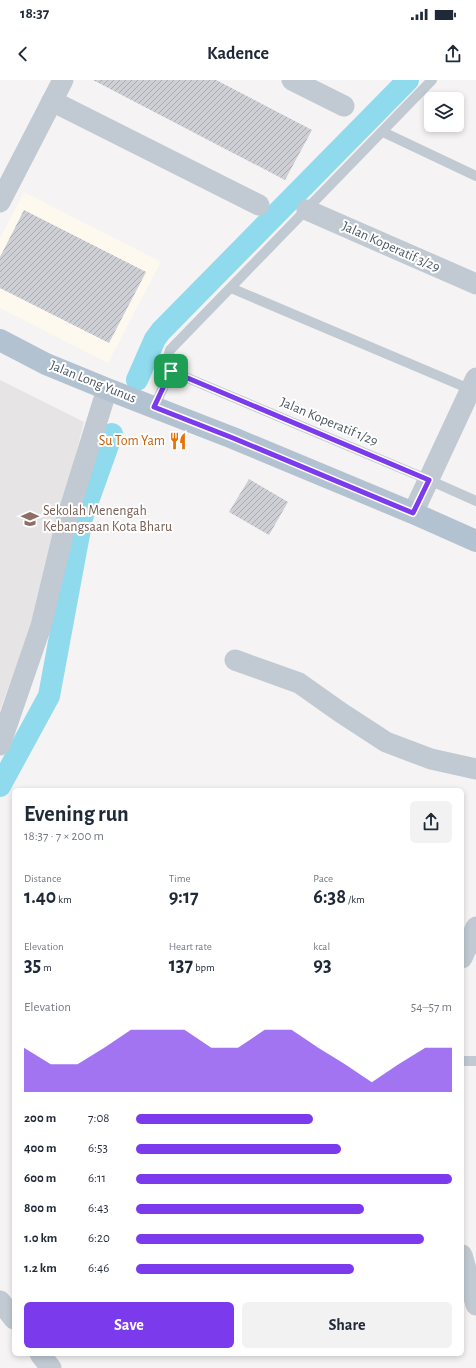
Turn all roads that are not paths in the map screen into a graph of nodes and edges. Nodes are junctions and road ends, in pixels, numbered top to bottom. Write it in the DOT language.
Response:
graph roads {
  1 [pos="63,80"];
  2 [pos="292,80"];
  3 [pos="432,80"];
  4 [pos="52,102"];
  5 [pos="344,106"];
  6 [pos="383,132"];
  7 [pos="476,176"];
  8 [pos="0,202"];
  9 [pos="259,205"];
  10 [pos="307,210"];
  11 [pos="476,284"];
  12 [pos="231,288"];
  13 [pos="0,340"];
  14 [pos="171,371"];
  15 [pos="474,386"];
  16 [pos="107,389"];
  17 [pos="154,407"];
  18 [pos="429,480"];
  19 [pos="476,502"];
  20 [pos="413,513"];
  21 [pos="476,541"];
  22 [pos="235,660"];
  23 [pos="0,745"];
  24 [pos="476,769"];
  25 [pos="476,927"];
  26 [pos="464,954"];
  27 [pos="464,1061"];
  28 [pos="476,1061"];
  29 [pos="464,1262"];
  30 [pos="0,1301"];
  31 [pos="476,1305"];
  32 [pos="12,1316"];
  33 [pos="42,1356"];
  34 [pos="51,1368"];
  1 -- 4 [label="street"];
  2 -- 5 [label="street"];
  3 -- 6 [label="lane"];
  4 -- 8 [label="street"];
  4 -- 9 [label="street"];
  6 -- 7 [label="lane"];
  6 -- 10 [label="lane"];
  10 -- 11 [label="street, Jalan Koperatif 3/29"];
  10 -- 12 [label="lane"];
  12 -- 14 [label="lane"];
  12 -- 15 [label="lane"];
  13 -- 16 [label="main road, Jalan Long Yunus"];
  14 -- 17 [label="lane"];
  14 -- 18 [label="lane, Jalan Koperatif 1/29"];
  15 -- 18 [label="street"];
  16 -- 17 [label="main road, Jalan Long Yunus"];
  16 -- 23 [label="street"];
  17 -- 20 [label="main road, Jalan Long Yunus"];
  18 -- 19 [label="lane, Jalan Koperatif 1/29"];
  18 -- 20 [label="street"];
  20 -- 21 [label="main road, Jalan Long Yunus"];
  22 -- 24 [label="street"];
  25 -- 26 [label="street"];
  27 -- 28 [label="lane"];
  29 -- 31 [label="street"];
  30 -- 32 [label="street"];
  33 -- 34 [label="street"];
}
